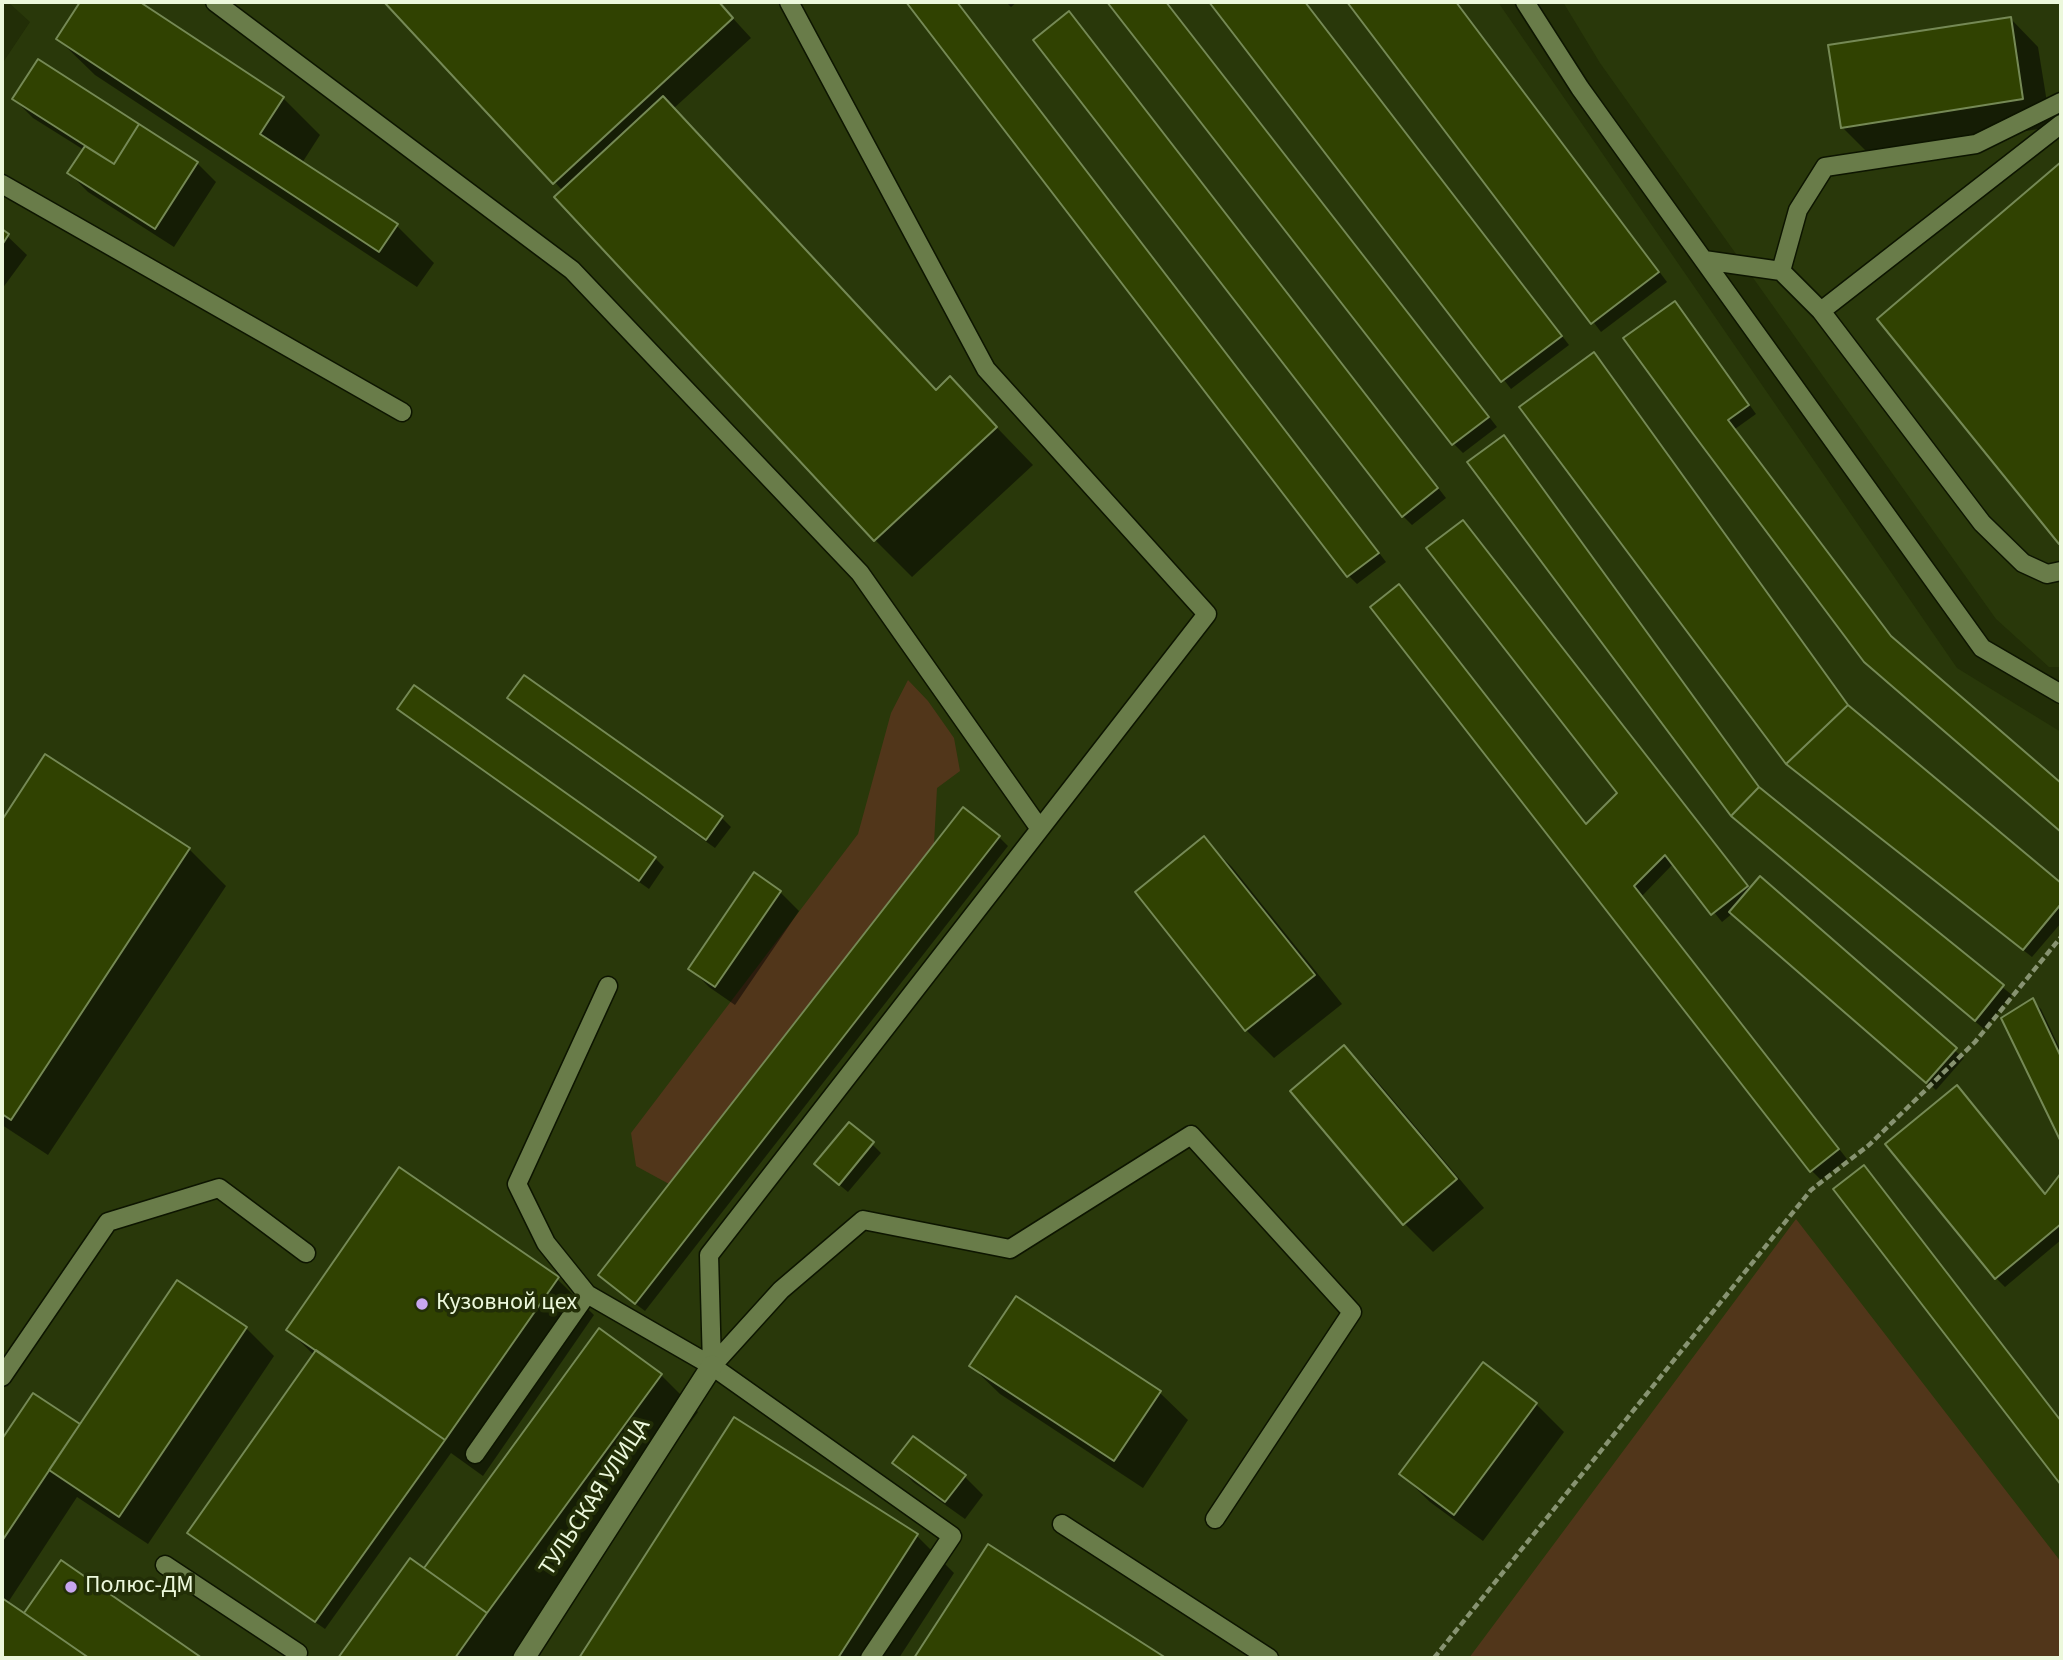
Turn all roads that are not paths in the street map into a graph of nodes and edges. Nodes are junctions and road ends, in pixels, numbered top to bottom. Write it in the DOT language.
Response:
graph roads {
  1 [pos="215,2"];
  2 [pos="789,2"];
  3 [pos="1525,2"];
  4 [pos="2061,102"];
  5 [pos="2061,124"];
  6 [pos="2,184"];
  7 [pos="1704,260"];
  8 [pos="1781,271"];
  9 [pos="1821,311"];
  10 [pos="402,412"];
  11 [pos="2061,571"];
  12 [pos="2061,694"];
  13 [pos="1040,829"];
  14 [pos="608,986"];
  15 [pos="306,1253"];
  16 [pos="587,1294"];
  17 [pos="712,1366"];
  18 [pos="2,1377"];
  19 [pos="475,1454"];
  20 [pos="1214,1519"];
  21 [pos="1062,1524"];
  22 [pos="165,1565"];
  23 [pos="295,1658"];
  24 [pos="524,1658"];
  25 [pos="870,1658"];
  26 [pos="1269,1658"];
  1 -- 13 [label="lane"];
  2 -- 13 [label="lane"];
  3 -- 7 [label="lane"];
  4 -- 8 [label="lane"];
  5 -- 9 [label="lane"];
  6 -- 10 [label="lane"];
  7 -- 8 [label="lane"];
  7 -- 12 [label="lane"];
  8 -- 9 [label="lane"];
  9 -- 11 [label="lane"];
  13 -- 17 [label="lane"];
  14 -- 16 [label="lane"];
  15 -- 18 [label="lane"];
  16 -- 17 [label="lane"];
  16 -- 19 [label="lane"];
  17 -- 20 [label="lane"];
  17 -- 24 [label="street, ТУЛЬСКАЯ УЛИЦА"];
  17 -- 25 [label="lane"];
  21 -- 26 [label="lane"];
  22 -- 23 [label="lane"];
}
